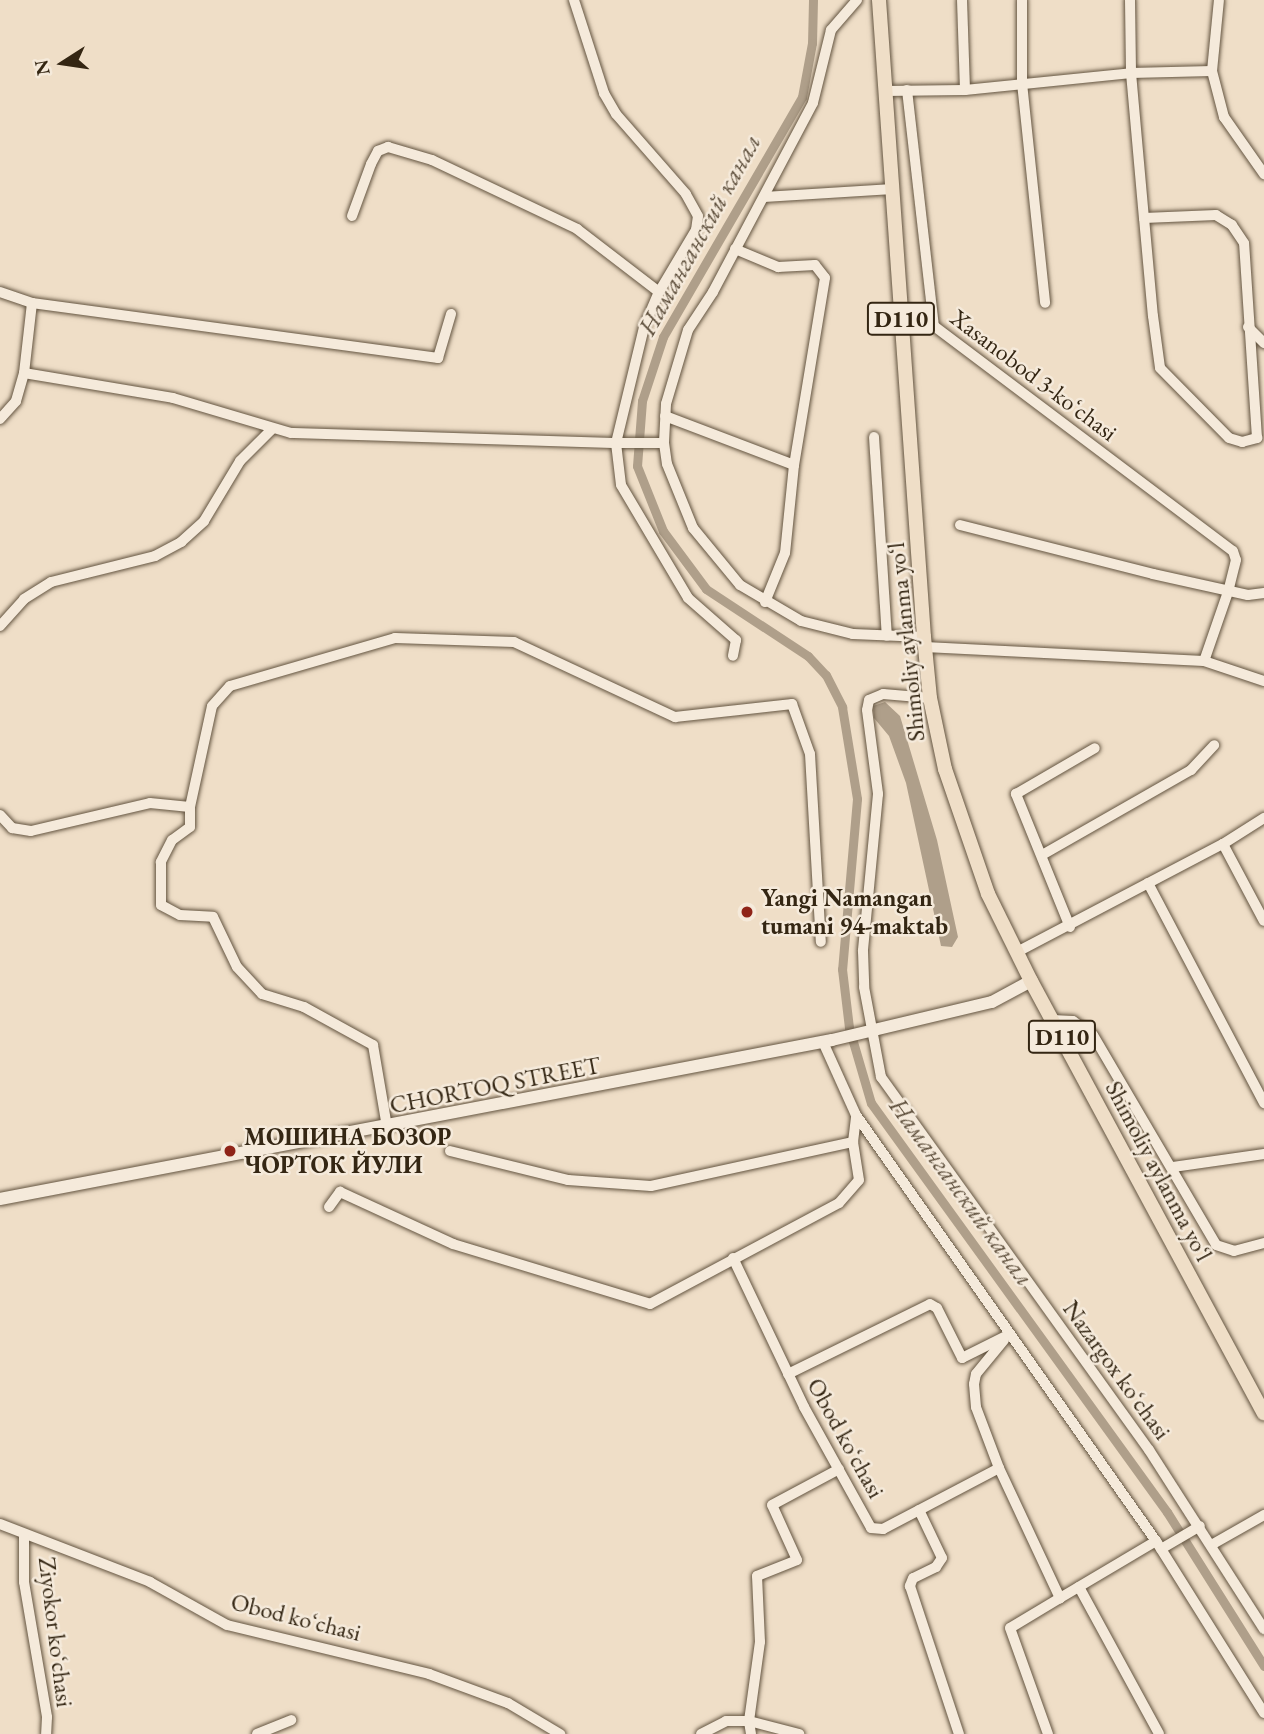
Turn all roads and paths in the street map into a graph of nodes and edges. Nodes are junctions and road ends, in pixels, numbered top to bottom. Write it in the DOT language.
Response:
graph roads {
  1 [pos="574,0"];
  2 [pos="857,0"];
  3 [pos="879,0"];
  4 [pos="962,0"];
  5 [pos="1022,0"];
  6 [pos="1130,0"];
  7 [pos="1219,0"];
  8 [pos="1212,71"];
  9 [pos="1131,73"];
  10 [pos="1022,83"];
  11 [pos="906,90"];
  12 [pos="965,90"];
  13 [pos="885,91"];
  14 [pos="1264,174"];
  15 [pos="892,189"];
  16 [pos="765,197"];
  17 [pos="352,216"];
  18 [pos="1144,218"];
  19 [pos="735,249"];
  20 [pos="0,292"];
  21 [pos="659,292"];
  22 [pos="32,303"];
  23 [pos="1045,303"];
  24 [pos="451,314"];
  25 [pos="1248,327"];
  26 [pos="1264,343"];
  27 [pos="24,373"];
  28 [pos="665,416"];
  29 [pos="0,419"];
  30 [pos="272,429"];
  31 [pos="874,437"];
  32 [pos="620,443"];
  33 [pos="661,443"];
  34 [pos="794,465"];
  35 [pos="960,525"];
  36 [pos="1229,589"];
  37 [pos="1264,593"];
  38 [pos="1248,595"];
  39 [pos="1264,601"];
  40 [pos="765,602"];
  41 [pos="0,626"];
  42 [pos="887,636"];
  43 [pos="925,642"];
  44 [pos="733,656"];
  45 [pos="1204,661"];
  46 [pos="1264,681"];
  47 [pos="930,698"];
  48 [pos="1214,745"];
  49 [pos="1095,748"];
  50 [pos="190,807"];
  51 [pos="0,815"];
  52 [pos="1264,818"];
  53 [pos="1223,844"];
  54 [pos="1042,855"];
  55 [pos="1148,883"];
  56 [pos="1264,921"];
  57 [pos="1070,927"];
  58 [pos="821,942"];
  59 [pos="1017,952"];
  60 [pos="1031,981"];
  61 [pos="1052,1020"];
  62 [pos="872,1031"];
  63 [pos="827,1041"];
  64 [pos="1264,1103"];
  65 [pos="856,1115"];
  66 [pos="387,1127"];
  67 [pos="853,1142"];
  68 [pos="450,1152"];
  69 [pos="1264,1154"];
  70 [pos="1173,1167"];
  71 [pos="0,1199"];
  72 [pos="329,1207"];
  73 [pos="1264,1243"];
  74 [pos="733,1258"];
  75 [pos="1010,1334"];
  76 [pos="788,1374"];
  77 [pos="1264,1413"];
  78 [pos="999,1468"];
  79 [pos="839,1469"];
  80 [pos="919,1510"];
  81 [pos="1264,1515"];
  82 [pos="0,1524"];
  83 [pos="1200,1526"];
  84 [pos="24,1536"];
  85 [pos="1213,1544"];
  86 [pos="1159,1545"];
  87 [pos="1079,1587"];
  88 [pos="1059,1598"];
  89 [pos="1264,1629"];
  90 [pos="1264,1713"];
  91 [pos="291,1720"];
  92 [pos="749,1721"];
  93 [pos="46,1734"];
  94 [pos="257,1734"];
  95 [pos="560,1734"];
  96 [pos="701,1734"];
  97 [pos="751,1734"];
  98 [pos="799,1734"];
  99 [pos="958,1734"];
  100 [pos="1048,1734"];
  101 [pos="1159,1734"];
  1 -- 21 [label="street"];
  2 -- 16 [label="street"];
  3 -- 13 [label="main road, Shimoliy aylanma yoʻl / D110"];
  4 -- 12 [label="street"];
  5 -- 10 [label="street"];
  6 -- 9 [label="street"];
  7 -- 8 [label="street"];
  8 -- 9 [label="street"];
  8 -- 14 [label="street"];
  9 -- 10 [label="street"];
  9 -- 18 [label="street"];
  10 -- 12 [label="street"];
  10 -- 23 [label="street"];
  11 -- 12 [label="street"];
  11 -- 13 [label="street"];
  11 -- 36 [label="street, Xasanobod 3-koʻchasi"];
  13 -- 15 [label="main road, Shimoliy aylanma yoʻl / D110"];
  15 -- 16 [label="street"];
  15 -- 43 [label="main road, Shimoliy aylanma yoʻl / D110"];
  16 -- 19 [label="street"];
  17 -- 21 [label="street"];
  18 -- 25 [label="street"];
  18 -- 25 [label="street"];
  19 -- 28 [label="street"];
  19 -- 34 [label="street"];
  20 -- 22 [label="street"];
  21 -- 32 [label="street"];
  22 -- 24 [label="street"];
  22 -- 27 [label="street"];
  25 -- 26 [label="street"];
  27 -- 29 [label="street"];
  27 -- 30 [label="street"];
  28 -- 33 [label="street"];
  28 -- 34 [label="street"];
  30 -- 32 [label="street"];
  30 -- 41 [label="street"];
  31 -- 42 [label="street"];
  32 -- 33 [label="street"];
  32 -- 44 [label="street"];
  33 -- 40 [label="street"];
  34 -- 40 [label="street"];
  35 -- 36 [label="street"];
  36 -- 38 [label="street"];
  36 -- 45 [label="street"];
  37 -- 38 [label="street"];
  38 -- 39 [label="street"];
  40 -- 42 [label="street"];
  42 -- 43 [label="street"];
  43 -- 45 [label="street"];
  43 -- 47 [label="main road, Shimoliy aylanma yoʻl / D110"];
  45 -- 46 [label="street"];
  47 -- 59 [label="main road, Shimoliy aylanma yoʻl / D110"];
  47 -- 62 [label="street, Nazargox koʻchasi"];
  48 -- 54 [label="street"];
  49 -- 54 [label="street"];
  50 -- 51 [label="street"];
  50 -- 58 [label="street"];
  50 -- 66 [label="street"];
  52 -- 53 [label="street"];
  53 -- 55 [label="street"];
  53 -- 56 [label="street"];
  54 -- 57 [label="street"];
  55 -- 57 [label="street"];
  55 -- 64 [label="street"];
  57 -- 59 [label="street"];
  59 -- 60 [label="main road, Shimoliy aylanma yoʻl / D110"];
  60 -- 61 [label="main road, Shimoliy aylanma yoʻl / D110"];
  60 -- 62 [label="main road, CHORTOQ STREET"];
  61 -- 70 [label="street"];
  61 -- 77 [label="main road, Shimoliy aylanma yoʻl / D110"];
  62 -- 63 [label="main road, CHORTOQ STREET"];
  62 -- 83 [label="street, Nazargox koʻchasi"];
  63 -- 65 [label="street"];
  63 -- 66 [label="main road, CHORTOQ STREET"];
  65 -- 67 [label="street"];
  65 -- 75 [label="street"];
  66 -- 71 [label="main road, CHORTOQ STREET"];
  67 -- 68 [label="street"];
  67 -- 74 [label="street"];
  69 -- 70 [label="street"];
  70 -- 73 [label="street"];
  72 -- 74 [label="street"];
  74 -- 76 [label="street, Obod koʻchasi"];
  75 -- 76 [label="street"];
  75 -- 78 [label="street"];
  75 -- 86 [label="street"];
  76 -- 79 [label="street, Obod koʻchasi"];
  78 -- 80 [label="street, Obod koʻchasi"];
  78 -- 88 [label="street"];
  79 -- 80 [label="street, Obod koʻchasi"];
  79 -- 92 [label="street"];
  80 -- 99 [label="street"];
  81 -- 85 [label="street"];
  82 -- 84 [label="street, Obod koʻchasi"];
  83 -- 85 [label="street, Nazargox koʻchasi"];
  83 -- 86 [label="street"];
  84 -- 93 [label="street, Ziyokor koʻchasi"];
  84 -- 95 [label="street, Obod koʻchasi"];
  85 -- 89 [label="street, Nazargox koʻchasi"];
  86 -- 87 [label="street"];
  86 -- 90 [label="street"];
  87 -- 88 [label="street"];
  87 -- 101 [label="street"];
  88 -- 100 [label="street"];
  91 -- 94 [label="street"];
  92 -- 96 [label="street"];
  92 -- 97 [label="street"];
  92 -- 98 [label="street"];
}
